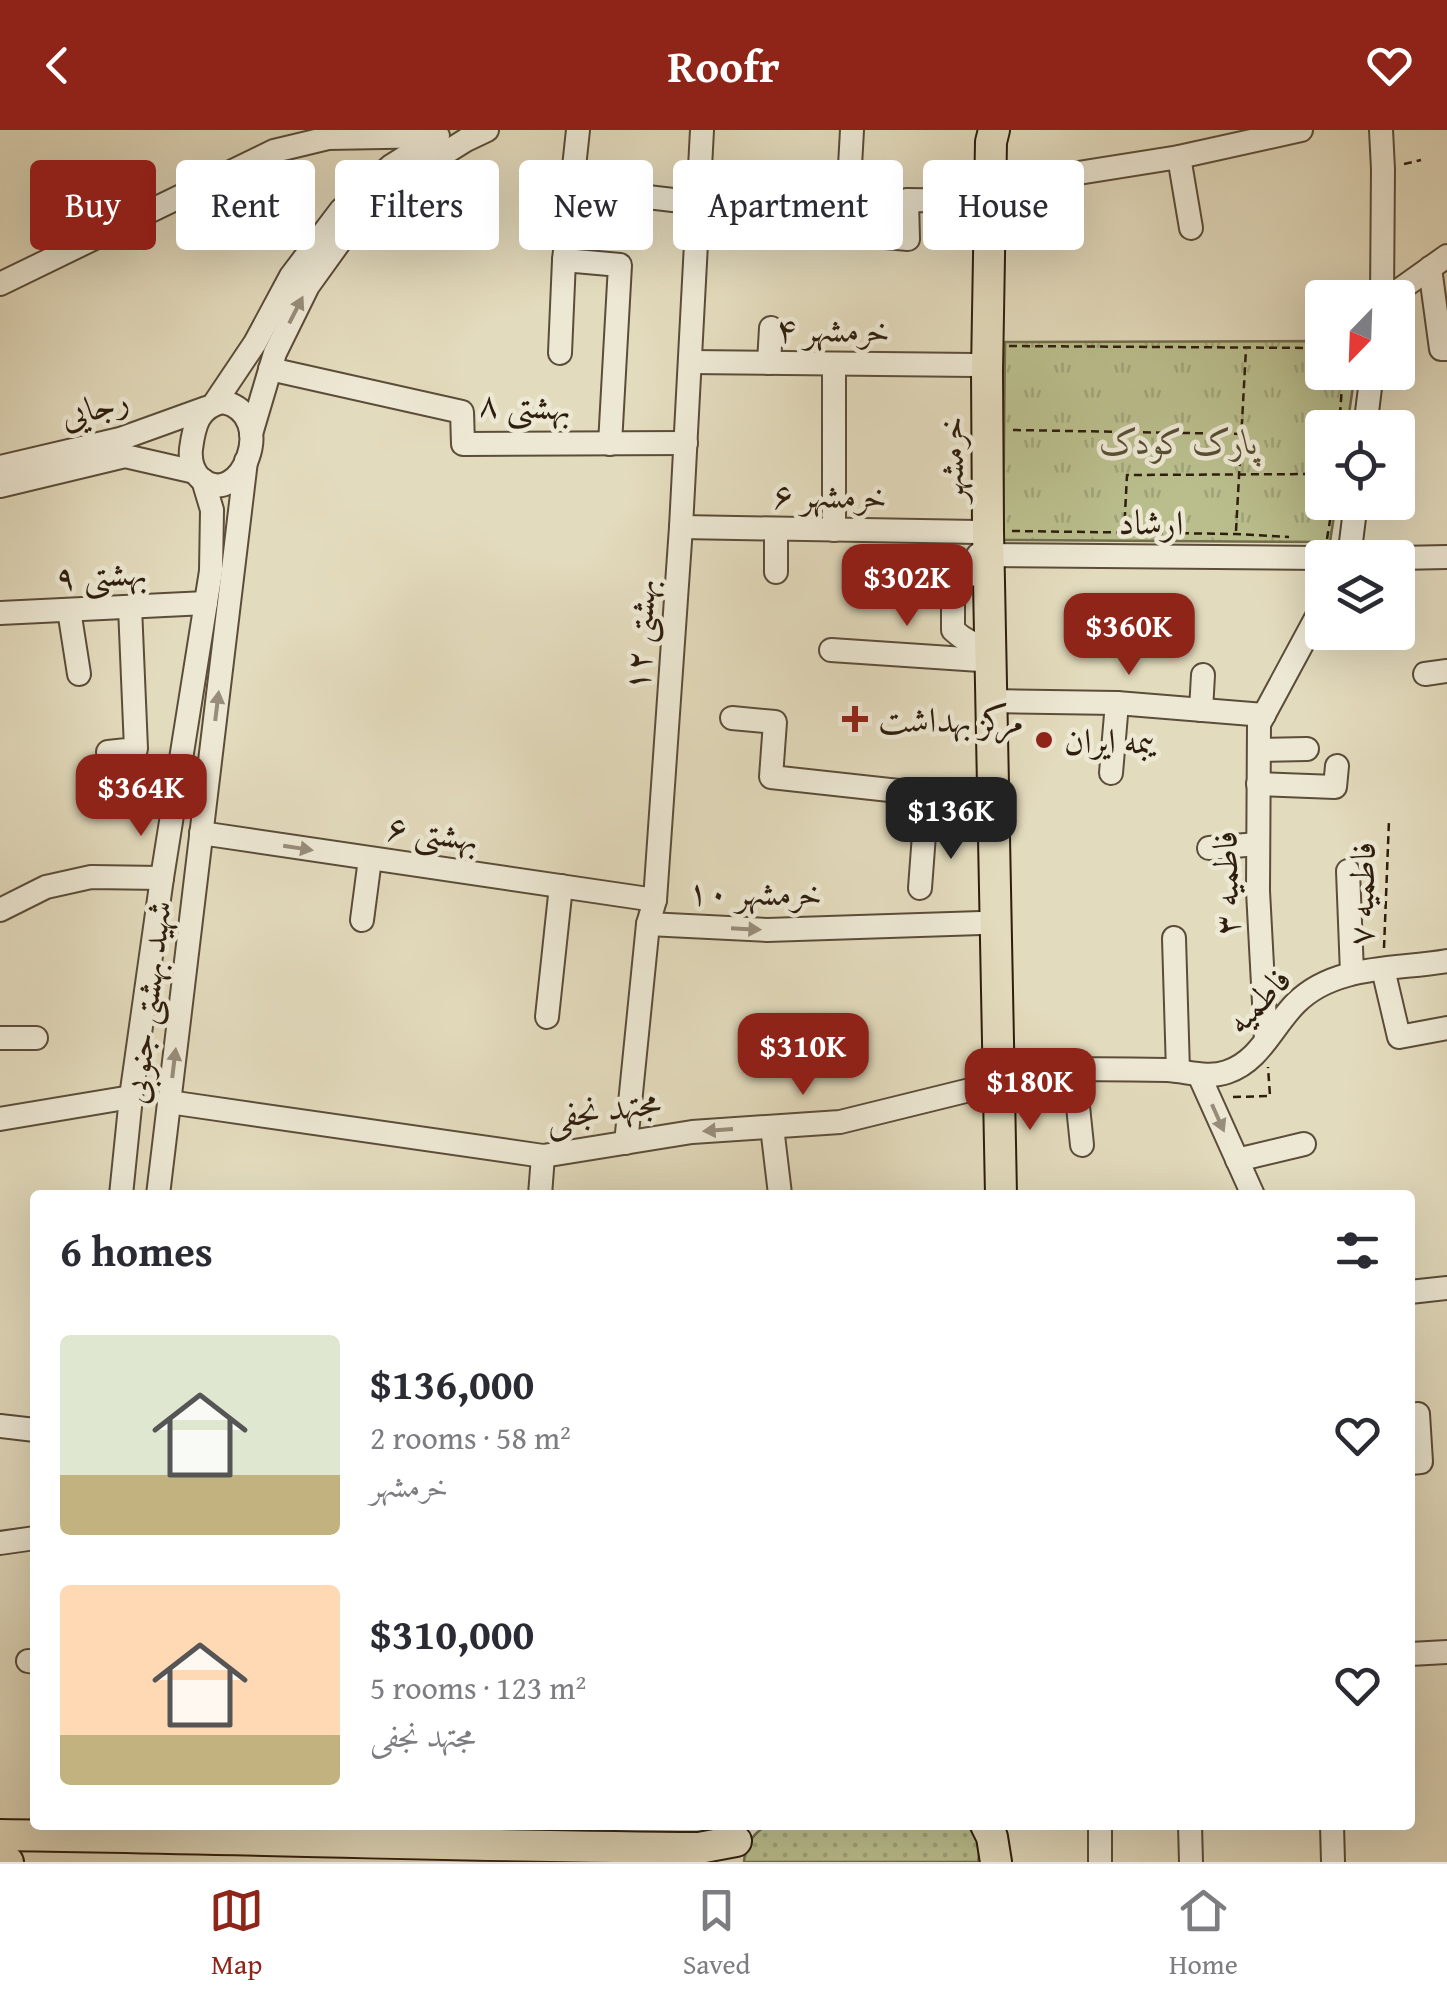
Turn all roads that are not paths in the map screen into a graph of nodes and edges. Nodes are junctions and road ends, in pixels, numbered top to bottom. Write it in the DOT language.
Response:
graph roads {
  1 [pos="487,130"];
  2 [pos="578,130"];
  3 [pos="702,130"];
  4 [pos="852,130"];
  5 [pos="1302,130"];
  6 [pos="1381,130"];
  7 [pos="432,133"];
  8 [pos="328,134"];
  9 [pos="1269,134"];
  10 [pos="1179,157"];
  11 [pos="381,160"];
  12 [pos="399,160"];
  13 [pos="575,160"];
  14 [pos="700,160"];
  15 [pos="850,160"];
  16 [pos="1084,175"];
  17 [pos="923,199"];
  18 [pos="335,218"];
  19 [pos="1191,228"];
  20 [pos="903,239"];
  21 [pos="565,250"];
  22 [pos="696,250"];
  23 [pos="982,250"];
  24 [pos="564,260"];
  25 [pos="1438,262"];
  26 [pos="1385,280"];
  27 [pos="1412,280"];
  28 [pos="0,284"];
  29 [pos="771,328"];
  30 [pos="1447,348"];
  31 [pos="560,353"];
  32 [pos="981,355"];
  33 [pos="690,362"];
  34 [pos="769,363"];
  35 [pos="834,364"];
  36 [pos="270,369"];
  37 [pos="210,406"];
  38 [pos="251,434"];
  39 [pos="686,443"];
  40 [pos="610,444"];
  41 [pos="246,461"];
  42 [pos="0,468"];
  43 [pos="199,476"];
  44 [pos="0,486"];
  45 [pos="681,527"];
  46 [pos="776,528"];
  47 [pos="834,530"];
  48 [pos="1305,548"];
  49 [pos="983,553"];
  50 [pos="1447,557"];
  51 [pos="1415,558"];
  52 [pos="776,572"];
  53 [pos="206,604"];
  54 [pos="130,607"];
  55 [pos="69,610"];
  56 [pos="0,614"];
  57 [pos="1305,638"];
  58 [pos="831,650"];
  59 [pos="983,652"];
  60 [pos="79,674"];
  61 [pos="1203,675"];
  62 [pos="992,701"];
  63 [pos="1117,703"];
  64 [pos="1200,710"];
  65 [pos="732,718"];
  66 [pos="1261,720"];
  67 [pos="1307,749"];
  68 [pos="1258,750"];
  69 [pos="108,752"];
  70 [pos="1337,766"];
  71 [pos="1111,774"];
  72 [pos="1258,784"];
  73 [pos="927,795"];
  74 [pos="981,800"];
  75 [pos="202,833"];
  76 [pos="1258,844"];
  77 [pos="1208,848"];
  78 [pos="370,858"];
  79 [pos="1348,871"];
  80 [pos="162,878"];
  81 [pos="561,886"];
  82 [pos="920,888"];
  83 [pos="655,900"];
  84 [pos="0,910"];
  85 [pos="362,920"];
  86 [pos="981,923"];
  87 [pos="648,924"];
  88 [pos="156,928"];
  89 [pos="190,933"];
  90 [pos="1174,938"];
  91 [pos="1447,961"];
  92 [pos="1384,969"];
  93 [pos="1352,972"];
  94 [pos="547,1017"];
  95 [pos="1447,1028"];
  96 [pos="0,1038"];
  97 [pos="36,1038"];
  98 [pos="1266,1040"];
  99 [pos="1074,1068"];
  100 [pos="1189,1073"];
  101 [pos="993,1079"];
  102 [pos="131,1097"];
  103 [pos="169,1102"];
  104 [pos="0,1119"];
  105 [pos="772,1126"];
  106 [pos="626,1142"];
  107 [pos="1082,1144"];
  108 [pos="1304,1144"];
  109 [pos="543,1156"];
  110 [pos="1237,1160"];
  111 [pos="121,1190"];
  112 [pos="159,1190"];
  113 [pos="540,1190"];
  114 [pos="780,1190"];
  115 [pos="990,1190"];
  116 [pos="1000,1190"];
  117 [pos="1251,1190"];
  118 [pos="1447,1288"];
  119 [pos="1415,1291"];
  120 [pos="1418,1414"];
  121 [pos="0,1426"];
  122 [pos="30,1429"];
  123 [pos="1415,1463"];
  124 [pos="30,1539"];
  125 [pos="0,1543"];
  126 [pos="1447,1652"];
  127 [pos="1415,1654"];
  128 [pos="1100,1830"];
  129 [pos="1190,1830"];
  130 [pos="1332,1830"];
  131 [pos="306,1834"];
  132 [pos="404,1834"];
  133 [pos="51,1835"];
  134 [pos="664,1836"];
  135 [pos="103,1837"];
  136 [pos="739,1843"];
  137 [pos="4,1849"];
  138 [pos="1100,1862"];
  139 [pos="1191,1862"];
  140 [pos="1333,1862"];
  36 -- 1 [label="street, one-way"];
  2 -- 13 [label="street"];
  3 -- 14 [label="street, بهشتی ۱۲"];
  4 -- 15 [label="street"];
  5 -- 9 [label="street"];
  6 -- 26 [label="street"];
  7 -- 8 [label="street"];
  7 -- 12 [label="street"];
  8 -- 11 [label="street"];
  8 -- 28 [label="street"];
  9 -- 10 [label="street"];
  10 -- 16 [label="street"];
  10 -- 19 [label="street"];
  17 -- 20 [label="street"];
  18 -- 37 [label="street"];
  21 -- 24 [label="street"];
  22 -- 33 [label="street, بهشتی ۱۲"];
  23 -- 32 [label="main road, خرمشهر"];
  24 -- 31 [label="street"];
  24 -- 40 [label="street"];
  25 -- 27 [label="street"];
  25 -- 30 [label="street"];
  29 -- 34 [label="street"];
  32 -- 35 [label="street, خرمشهر ۴"];
  32 -- 49 [label="main road, خرمشهر"];
  32 -- 49 [label="main road, خرمشهر"];
  33 -- 34 [label="street, خرمشهر ۴"];
  33 -- 39 [label="street, بهشتی ۱۲"];
  34 -- 35 [label="street, خرمشهر ۴"];
  35 -- 47 [label="street"];
  36 -- 38 [label="street"];
  36 -- 40 [label="street, بهشتی ۸"];
  37 -- 38 [label="street"];
  37 -- 42 [label="street, رجایی"];
  37 -- 43 [label="street"];
  38 -- 41 [label="street"];
  39 -- 40 [label="street, بهشتی ۸"];
  39 -- 45 [label="street, بهشتی ۱۲"];
  41 -- 43 [label="street"];
  75 -- 41 [label="street, شهید بهشتی جنوبی, one-way"];
  43 -- 44 [label="street, رجایی"];
  43 -- 53 [label="street, شهید بهشتی جنوبی"];
  45 -- 46 [label="street, خرمشهر ۶"];
  45 -- 83 [label="street, بهشتی ۱۲"];
  46 -- 47 [label="street, خرمشهر ۶"];
  46 -- 52 [label="street"];
  47 -- 49 [label="street, خرمشهر ۶"];
  48 -- 49 [label="street, ارشاد"];
  49 -- 59 [label="main road, خرمشهر"];
  50 -- 51 [label="street"];
  53 -- 54 [label="street, بهشتی ۹"];
  53 -- 80 [label="street, شهید بهشتی جنوبی"];
  54 -- 55 [label="street, بهشتی ۹"];
  54 -- 69 [label="street"];
  55 -- 56 [label="street, بهشتی ۹"];
  55 -- 60 [label="street"];
  57 -- 66 [label="street"];
  58 -- 59 [label="street"];
  59 -- 62 [label="main road, خرمشهر"];
  59 -- 74 [label="main road, خرمشهر"];
  61 -- 64 [label="street"];
  62 -- 63 [label="street"];
  62 -- 101 [label="main road, خرمشهر"];
  63 -- 64 [label="street"];
  63 -- 71 [label="street"];
  64 -- 66 [label="street"];
  65 -- 73 [label="street"];
  66 -- 68 [label="street, فاطمیه ۳"];
  67 -- 68 [label="street"];
  68 -- 72 [label="street, فاطمیه ۳"];
  70 -- 72 [label="street"];
  72 -- 76 [label="street, فاطمیه ۳"];
  73 -- 74 [label="street"];
  73 -- 82 [label="street"];
  74 -- 86 [label="main road, خرمشهر"];
  75 -- 78 [label="street, بهشتی ۶, one-way"];
  75 -- 89 [label="street, شهید بهشتی جنوبی"];
  76 -- 77 [label="street"];
  76 -- 98 [label="street, فاطمیه ۳"];
  78 -- 81 [label="street, بهشتی ۶"];
  78 -- 85 [label="street"];
  79 -- 93 [label="street"];
  80 -- 84 [label="street"];
  80 -- 88 [label="street, شهید بهشتی جنوبی"];
  81 -- 83 [label="street, بهشتی ۶"];
  81 -- 94 [label="street"];
  83 -- 87 [label="street, بهشتی ۱۲"];
  87 -- 86 [label="street, خرمشهر ۱۰, one-way"];
  86 -- 101 [label="main road, خرمشهر"];
  87 -- 106 [label="street, بهشتی ۱۲"];
  88 -- 89 [label="street"];
  88 -- 102 [label="street, شهید بهشتی جنوبی"];
  103 -- 89 [label="street, شهید بهشتی جنوبی, one-way"];
  90 -- 100 [label="street"];
  91 -- 92 [label="street, فاطمیه"];
  92 -- 93 [label="street, فاطمیه"];
  92 -- 95 [label="street"];
  93 -- 98 [label="street, فاطمیه"];
  96 -- 97 [label="street"];
  98 -- 100 [label="street, فاطمیه"];
  99 -- 100 [label="street, فاطمیه"];
  99 -- 101 [label="street, فاطمیه"];
  99 -- 107 [label="street"];
  100 -- 110 [label="street, one-way"];
  101 -- 105 [label="street, مجتهد نجفی"];
  101 -- 115 [label="main road, خرمشهر"];
  101 -- 116 [label="main road, خرمشهر"];
  102 -- 104 [label="street"];
  102 -- 111 [label="street, شهید بهشتی جنوبی"];
  103 -- 109 [label="street, مجتهد نجفی"];
  103 -- 112 [label="street, شهید بهشتی جنوبی"];
  105 -- 106 [label="street, مجتهد نجفی, one-way"];
  105 -- 114 [label="street"];
  106 -- 109 [label="street, مجتهد نجفی"];
  108 -- 110 [label="street"];
  109 -- 113 [label="street"];
  110 -- 117 [label="street"];
  118 -- 119 [label="street"];
  120 -- 123 [label="street"];
  121 -- 122 [label="street"];
  124 -- 125 [label="street"];
  126 -- 127 [label="street"];
  128 -- 138 [label="street"];
  129 -- 139 [label="street"];
  130 -- 140 [label="street"];
  131 -- 132 [label="main road"];
  131 -- 135 [label="main road"];
  132 -- 134 [label="main road"];
  133 -- 135 [label="main road"];
  133 -- 137 [label="main road"];
  134 -- 136 [label="main road"];
}
